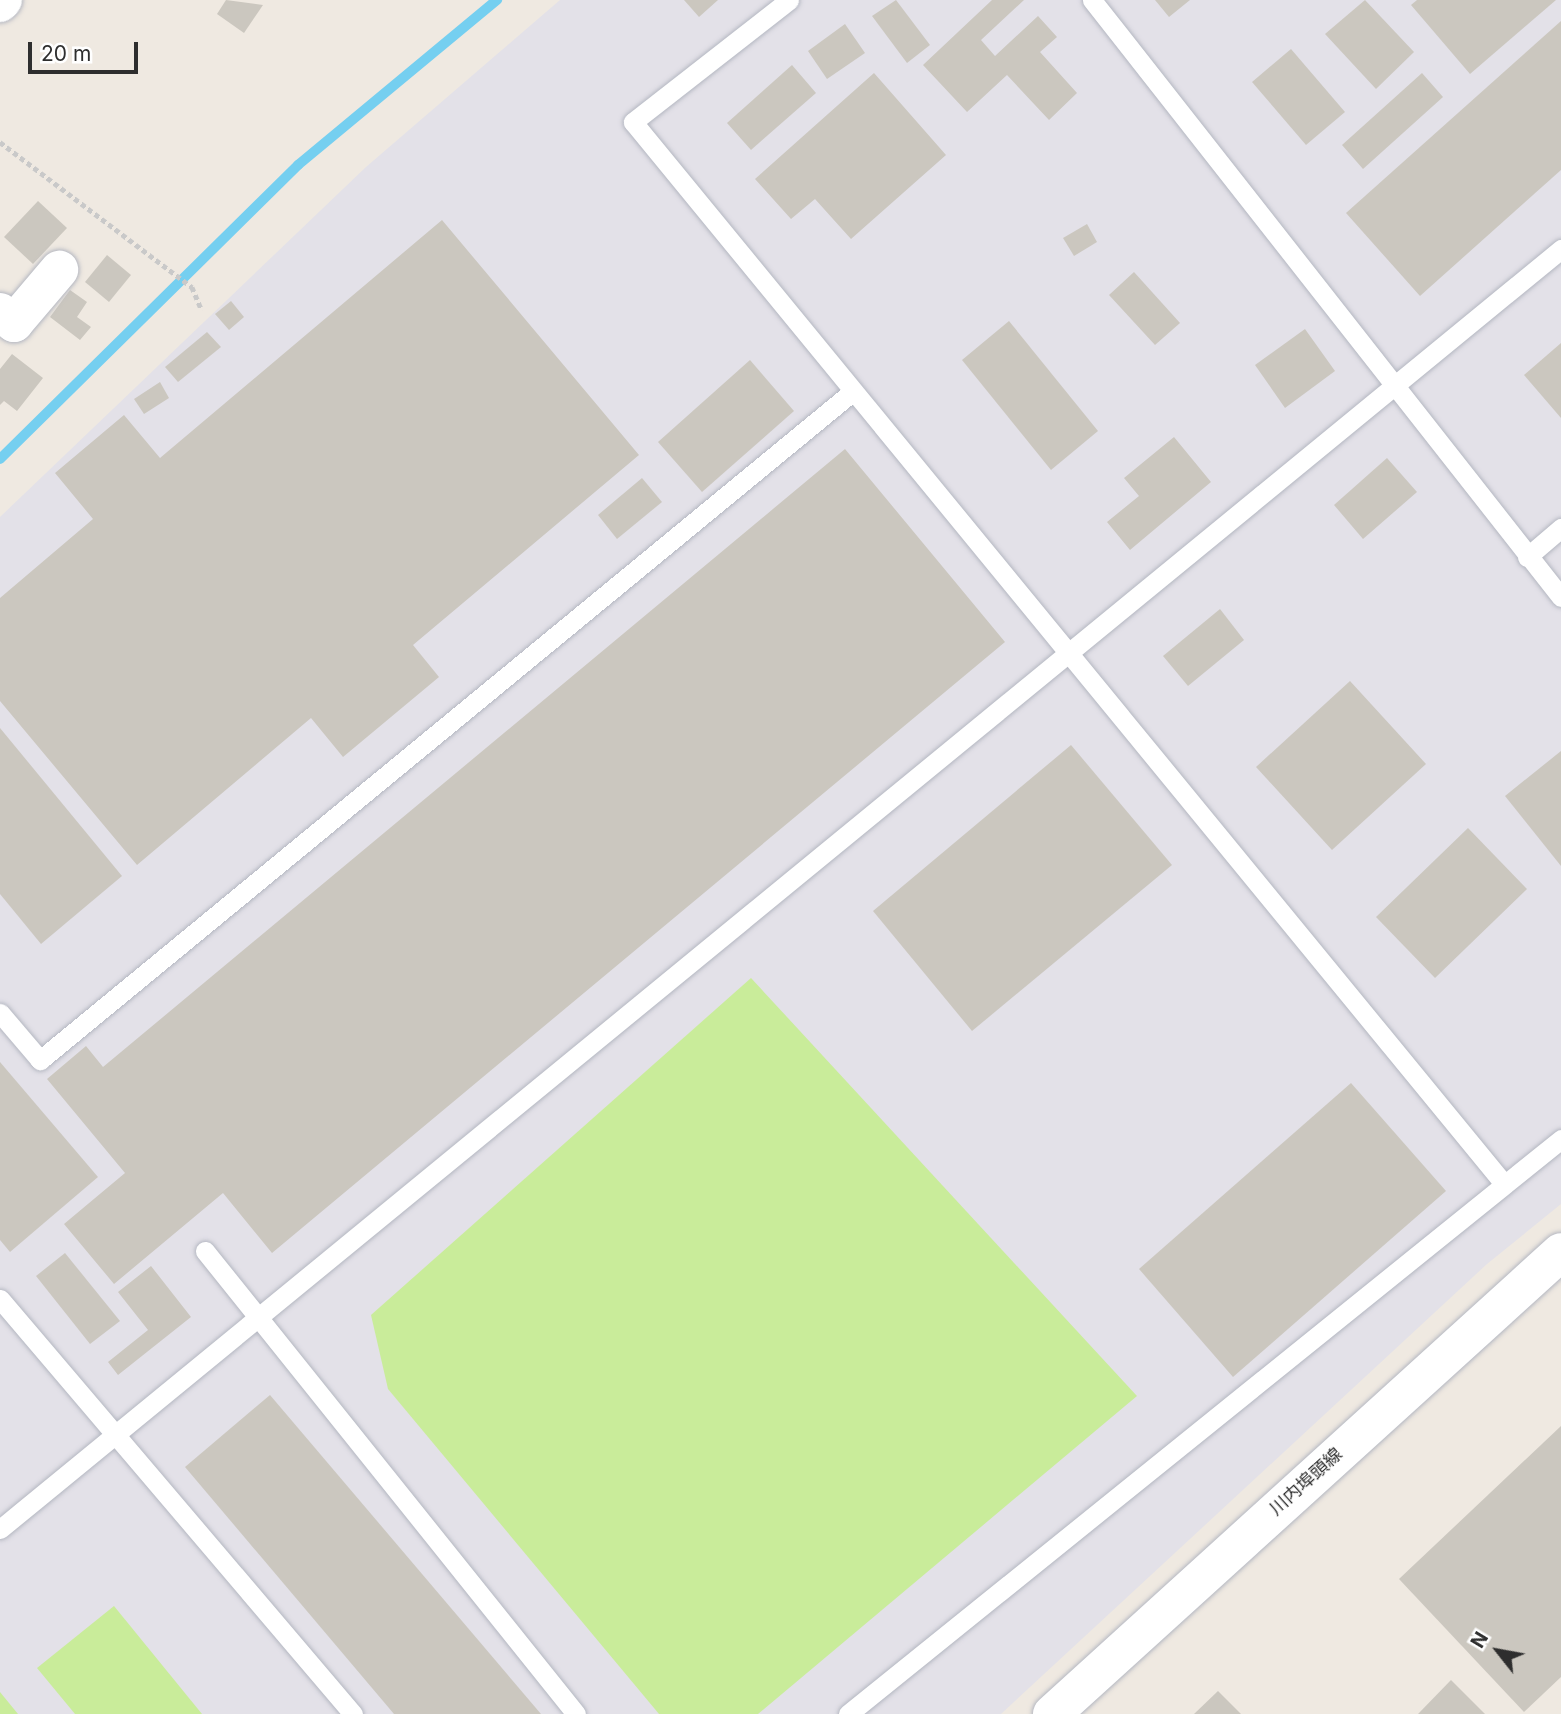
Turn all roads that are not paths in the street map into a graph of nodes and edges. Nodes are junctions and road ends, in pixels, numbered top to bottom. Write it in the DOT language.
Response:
graph roads {
  1 [pos="789,0"];
  2 [pos="1092,0"];
  3 [pos="1561,250"];
  4 [pos="59,270"];
  5 [pos="0,312"];
  6 [pos="1397,382"];
  7 [pos="852,392"];
  8 [pos="1561,528"];
  9 [pos="1527,557"];
  10 [pos="1561,597"];
  11 [pos="1067,658"];
  12 [pos="0,1013"];
  13 [pos="1561,1139"];
  14 [pos="1504,1184"];
  15 [pos="205,1251"];
  16 [pos="1561,1252"];
  17 [pos="0,1299"];
  18 [pos="257,1319"];
  19 [pos="110,1436"];
  20 [pos="0,1529"];
  21 [pos="353,1714"];
  22 [pos="576,1714"];
  23 [pos="848,1714"];
  24 [pos="1052,1714"];
  1 -- 7 [label="lane"];
  2 -- 6 [label="lane"];
  3 -- 6 [label="lane"];
  4 -- 5 [label="main road"];
  6 -- 9 [label="lane"];
  6 -- 11 [label="lane"];
  7 -- 11 [label="lane"];
  7 -- 12 [label="lane"];
  8 -- 9 [label="lane"];
  9 -- 10 [label="lane"];
  11 -- 14 [label="lane"];
  11 -- 18 [label="lane"];
  13 -- 14 [label="lane"];
  14 -- 23 [label="lane"];
  15 -- 18 [label="lane"];
  16 -- 24 [label="main road, 川内埠頭線"];
  17 -- 19 [label="lane"];
  18 -- 19 [label="lane"];
  18 -- 22 [label="lane"];
  19 -- 20 [label="lane"];
  19 -- 21 [label="lane"];
}
